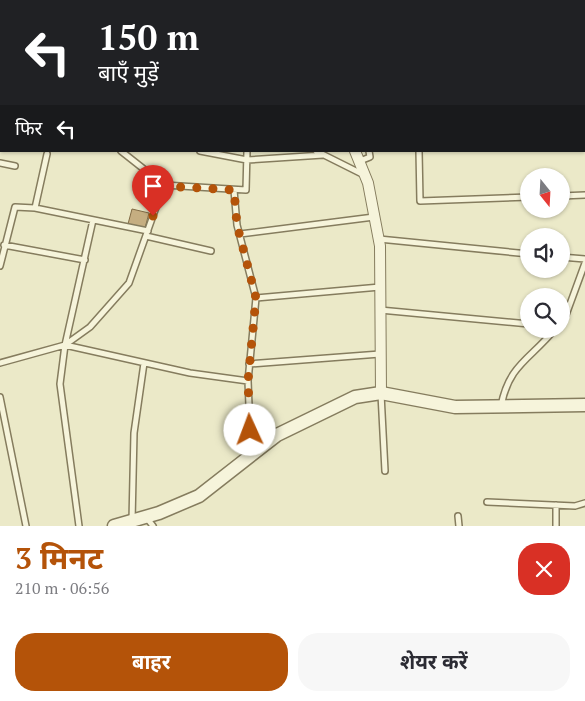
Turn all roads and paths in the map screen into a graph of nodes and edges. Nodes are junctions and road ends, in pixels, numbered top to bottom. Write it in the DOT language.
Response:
graph roads {
  1 [pos="122,152"];
  2 [pos="205,152"];
  3 [pos="247,152"];
  4 [pos="318,152"];
  5 [pos="355,152"];
  6 [pos="369,152"];
  7 [pos="419,152"];
  8 [pos="47,154"];
  9 [pos="322,155"];
  10 [pos="246,160"];
  11 [pos="359,162"];
  12 [pos="0,163"];
  13 [pos="15,166"];
  14 [pos="364,173"];
  15 [pos="164,186"];
  16 [pos="234,190"];
  17 [pos="585,195"];
  18 [pos="570,196"];
  19 [pos="520,197"];
  20 [pos="34,208"];
  21 [pos="374,217"];
  22 [pos="93,220"];
  23 [pos="147,233"];
  24 [pos="240,234"];
  25 [pos="379,239"];
  26 [pos="4,245"];
  27 [pos="211,251"];
  28 [pos="520,253"];
  29 [pos="570,258"];
  30 [pos="585,259"];
  31 [pos="85,260"];
  32 [pos="585,263"];
  33 [pos="0,266"];
  34 [pos="380,287"];
  35 [pos="256,298"];
  36 [pos="570,304"];
  37 [pos="380,310"];
  38 [pos="520,323"];
  39 [pos="546,338"];
  40 [pos="66,345"];
  41 [pos="380,354"];
  42 [pos="144,362"];
  43 [pos="0,363"];
  44 [pos="249,364"];
  45 [pos="248,381"];
  46 [pos="381,393"];
  47 [pos="0,397"];
  48 [pos="585,405"];
  49 [pos="501,407"];
  50 [pos="255,452"];
  51 [pos="386,471"];
  52 [pos="487,502"];
  53 [pos="585,503"];
  54 [pos="556,505"];
  55 [pos="458,516"];
  56 [pos="132,521"];
  57 [pos="150,521"];
  58 [pos="26,526"];
  59 [pos="79,526"];
  60 [pos="114,526"];
  61 [pos="458,526"];
  62 [pos="556,526"];
  1 -- 15 [label="lane"];
  2 -- 10 [label="lane"];
  3 -- 10 [label="lane"];
  4 -- 9 [label="lane"];
  5 -- 11 [label="street"];
  6 -- 11 [label="lane"];
  7 -- 19 [label="lane"];
  8 -- 20 [label="lane"];
  9 -- 10 [label="lane"];
  9 -- 14 [label="lane"];
  10 -- 16 [label="lane"];
  11 -- 14 [label="street"];
  12 -- 13 [label="lane"];
  14 -- 21 [label="street"];
  15 -- 16 [label="lane"];
  15 -- 23 [label="lane"];
  16 -- 24 [label="lane"];
  17 -- 18 [label="lane"];
  20 -- 22 [label="lane"];
  20 -- 26 [label="lane"];
  21 -- 24 [label="lane"];
  21 -- 25 [label="street"];
  22 -- 23 [label="lane"];
  22 -- 31 [label="lane"];
  23 -- 27 [label="lane"];
  23 -- 40 [label="lane"];
  24 -- 35 [label="lane"];
  25 -- 28 [label="lane"];
  25 -- 34 [label="street"];
  26 -- 31 [label="lane"];
  26 -- 33 [label="lane"];
  29 -- 30 [label="lane"];
  31 -- 40 [label="lane"];
  32 -- 36 [label="lane"];
  34 -- 35 [label="lane"];
  34 -- 37 [label="street"];
  35 -- 44 [label="lane"];
  37 -- 38 [label="lane"];
  37 -- 41 [label="street"];
  39 -- 49 [label="lane"];
  40 -- 42 [label="lane"];
  40 -- 43 [label="lane"];
  40 -- 59 [label="lane"];
  41 -- 44 [label="lane"];
  41 -- 46 [label="street"];
  42 -- 45 [label="lane"];
  42 -- 56 [label="lane"];
  44 -- 45 [label="lane"];
  45 -- 50 [label="lane"];
  46 -- 49 [label="street"];
  46 -- 50 [label="street"];
  46 -- 51 [label="lane"];
  47 -- 58 [label="lane"];
  48 -- 49 [label="street"];
  50 -- 57 [label="street"];
  52 -- 54 [label="lane"];
  53 -- 54 [label="lane"];
  54 -- 62 [label="lane"];
  55 -- 61 [label="lane"];
  56 -- 57 [label="street"];
  56 -- 60 [label="street"];
}
